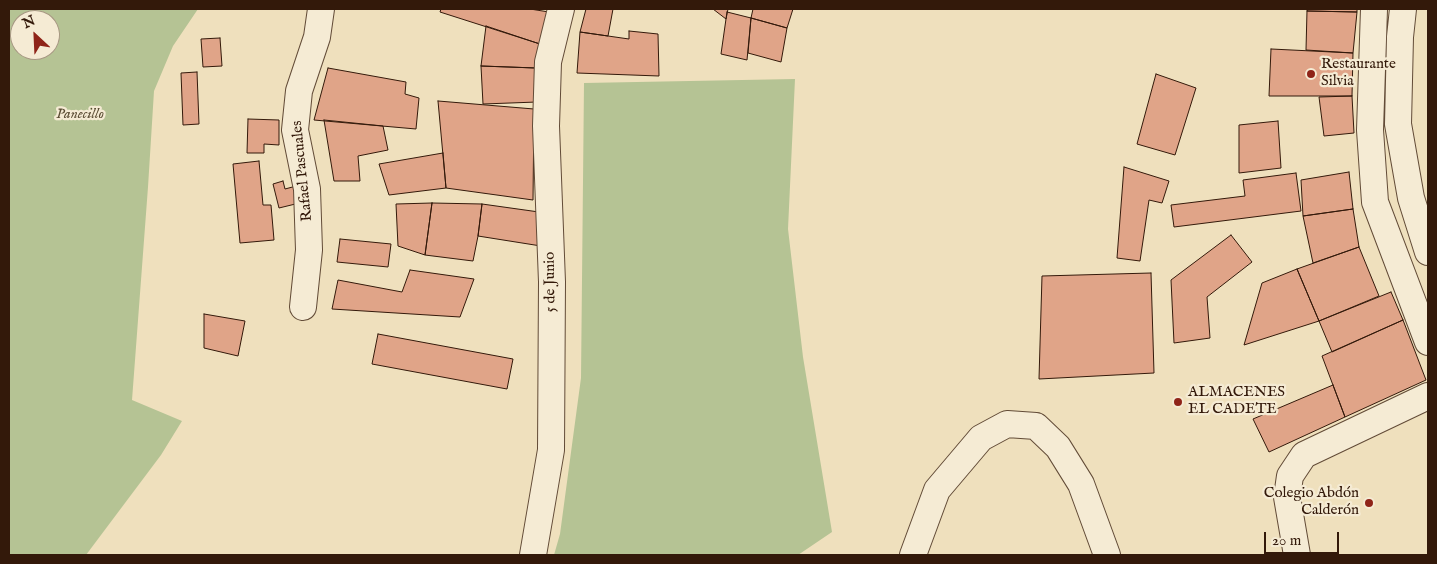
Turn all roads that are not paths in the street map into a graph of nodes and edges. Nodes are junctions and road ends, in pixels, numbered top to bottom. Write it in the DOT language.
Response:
graph roads {
  1 [pos="321,9"];
  2 [pos="561,9"];
  3 [pos="1374,9"];
  4 [pos="1403,9"];
  5 [pos="1428,252"];
  6 [pos="303,307"];
  7 [pos="1428,342"];
  8 [pos="1428,396"];
  9 [pos="533,555"];
  10 [pos="913,555"];
  11 [pos="1107,555"];
  12 [pos="1297,555"];
  1 -- 6 [label="street, Rafael Pascuales"];
  2 -- 9 [label="street, 5 de Junio"];
  3 -- 7 [label="street"];
  4 -- 5 [label="street"];
  8 -- 12 [label="street"];
  10 -- 11 [label="street"];
}
